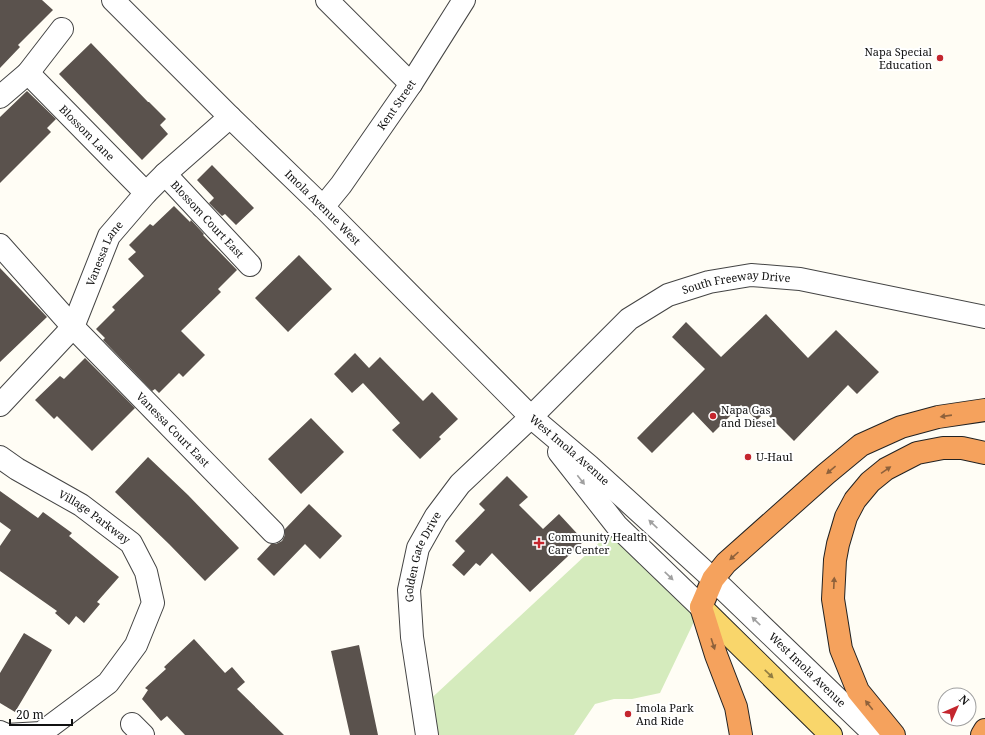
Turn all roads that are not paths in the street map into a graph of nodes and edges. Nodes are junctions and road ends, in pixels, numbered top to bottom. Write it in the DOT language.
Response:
graph roads {
  1 [pos="113,0"];
  2 [pos="327,0"];
  3 [pos="464,0"];
  4 [pos="62,29"];
  5 [pos="28,73"];
  6 [pos="411,84"];
  7 [pos="0,96"];
  8 [pos="230,117"];
  9 [pos="165,174"];
  10 [pos="146,193"];
  11 [pos="324,207"];
  12 [pos="0,245"];
  13 [pos="250,264"];
  14 [pos="985,317"];
  15 [pos="73,327"];
  16 [pos="0,405"];
  17 [pos="985,410"];
  18 [pos="531,417"];
  19 [pos="985,453"];
  20 [pos="0,457"];
  21 [pos="273,532"];
  22 [pos="713,579"];
  23 [pos="701,607"];
  24 [pos="985,730"];
  25 [pos="0,732"];
  26 [pos="427,735"];
  27 [pos="741,735"];
  28 [pos="831,735"];
  29 [pos="875,735"];
  30 [pos="894,735"];
  31 [pos="982,735"];
  1 -- 8 [label="street, Imola Avenue West"];
  2 -- 6 [label="street"];
  3 -- 6 [label="street, Kent Street"];
  4 -- 5 [label="street"];
  5 -- 7 [label="street"];
  5 -- 10 [label="street, Blossom Lane"];
  6 -- 11 [label="street, Kent Street"];
  8 -- 9 [label="street, Vanessa Lane"];
  8 -- 11 [label="street, Imola Avenue West"];
  9 -- 10 [label="street, Vanessa Lane"];
  9 -- 13 [label="street, Blossom Court East"];
  10 -- 15 [label="street, Vanessa Lane"];
  11 -- 18 [label="street, Imola Avenue West"];
  12 -- 15 [label="street, Vanessa Court East"];
  14 -- 18 [label="street, South Freeway Drive"];
  15 -- 16 [label="street, Vanessa Lane"];
  15 -- 21 [label="street, Vanessa Court East"];
  17 -- 22 [label="highway, one-way"];
  22 -- 18 [label="street, West Imola Avenue, one-way"];
  18 -- 23 [label="street, West Imola Avenue, one-way"];
  18 -- 26 [label="street, Golden Gate Drive"];
  30 -- 19 [label="highway, one-way"];
  20 -- 25 [label="street, Village Parkway"];
  22 -- 23 [label="highway"];
  29 -- 22 [label="street, West Imola Avenue, one-way"];
  23 -- 27 [label="highway, one-way"];
  23 -- 28 [label="main road, West Imola Avenue, one-way"];
  24 -- 31 [label="highway"];
}
